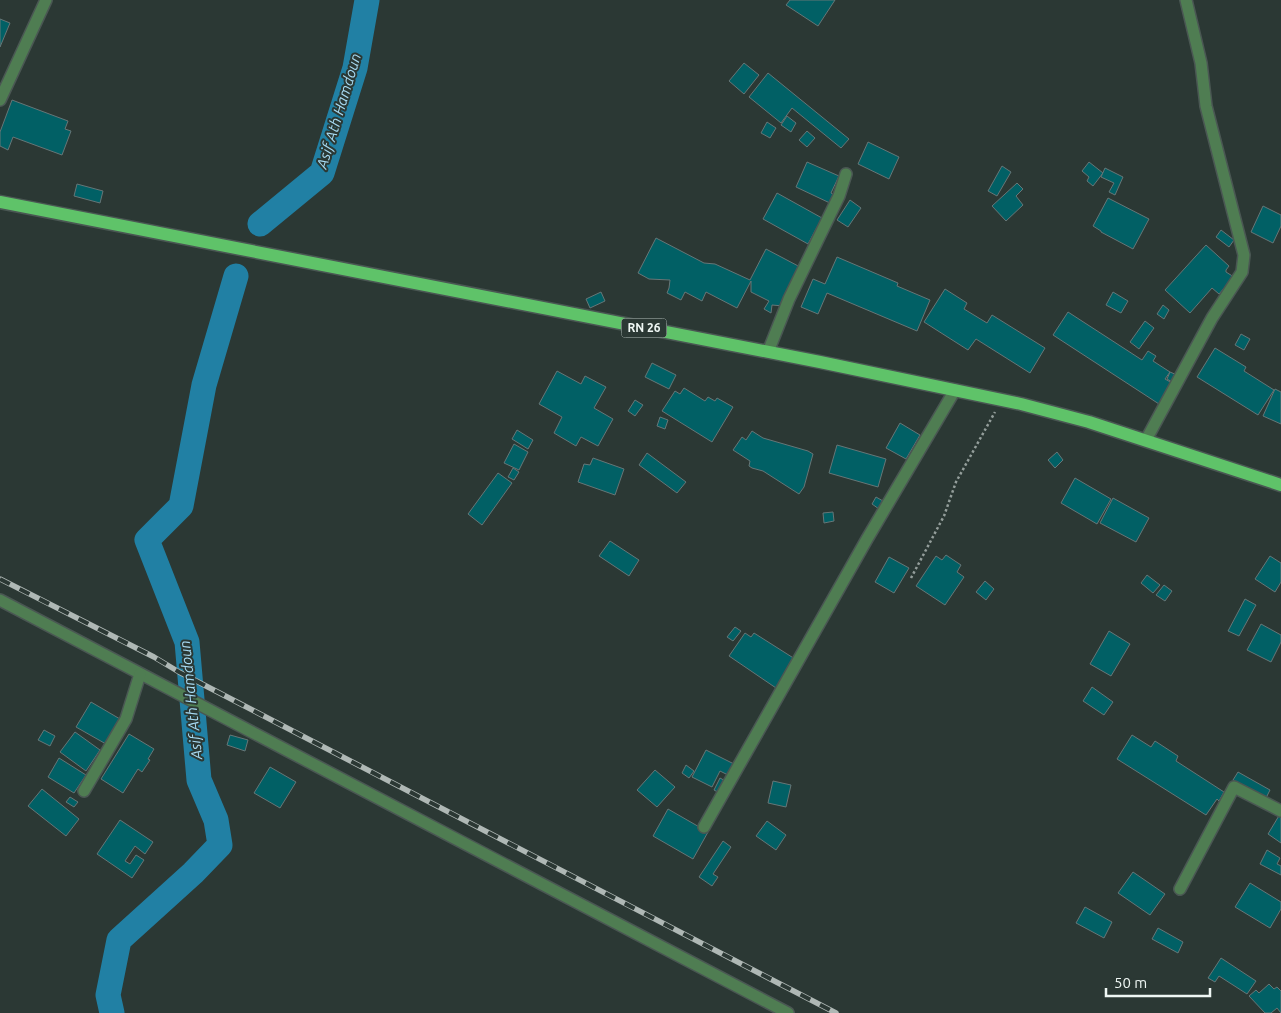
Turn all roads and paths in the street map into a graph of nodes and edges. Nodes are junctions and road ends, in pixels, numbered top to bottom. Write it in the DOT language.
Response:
graph roads {
  1 [pos="46,0"];
  2 [pos="1186,0"];
  3 [pos="0,100"];
  4 [pos="846,174"];
  5 [pos="0,202"];
  6 [pos="768,352"];
  7 [pos="955,390"];
  8 [pos="1002,400"];
  9 [pos="1146,440"];
  10 [pos="1281,485"];
  11 [pos="911,578"];
  12 [pos="0,600"];
  13 [pos="140,674"];
  14 [pos="84,791"];
  15 [pos="1281,811"];
  16 [pos="704,827"];
  17 [pos="1180,889"];
  18 [pos="788,1013"];
  1 -- 3 [label="street"];
  2 -- 9 [label="street"];
  4 -- 6 [label="street"];
  5 -- 6 [label="main road, RN 26"];
  6 -- 7 [label="main road, RN 26"];
  7 -- 8 [label="main road, RN 26"];
  7 -- 16 [label="street"];
  8 -- 9 [label="main road, RN 26"];
  8 -- 11 [label="path"];
  9 -- 10 [label="main road, RN 26"];
  12 -- 13 [label="street"];
  13 -- 14 [label="street"];
  13 -- 18 [label="street"];
  15 -- 17 [label="street"];
}
